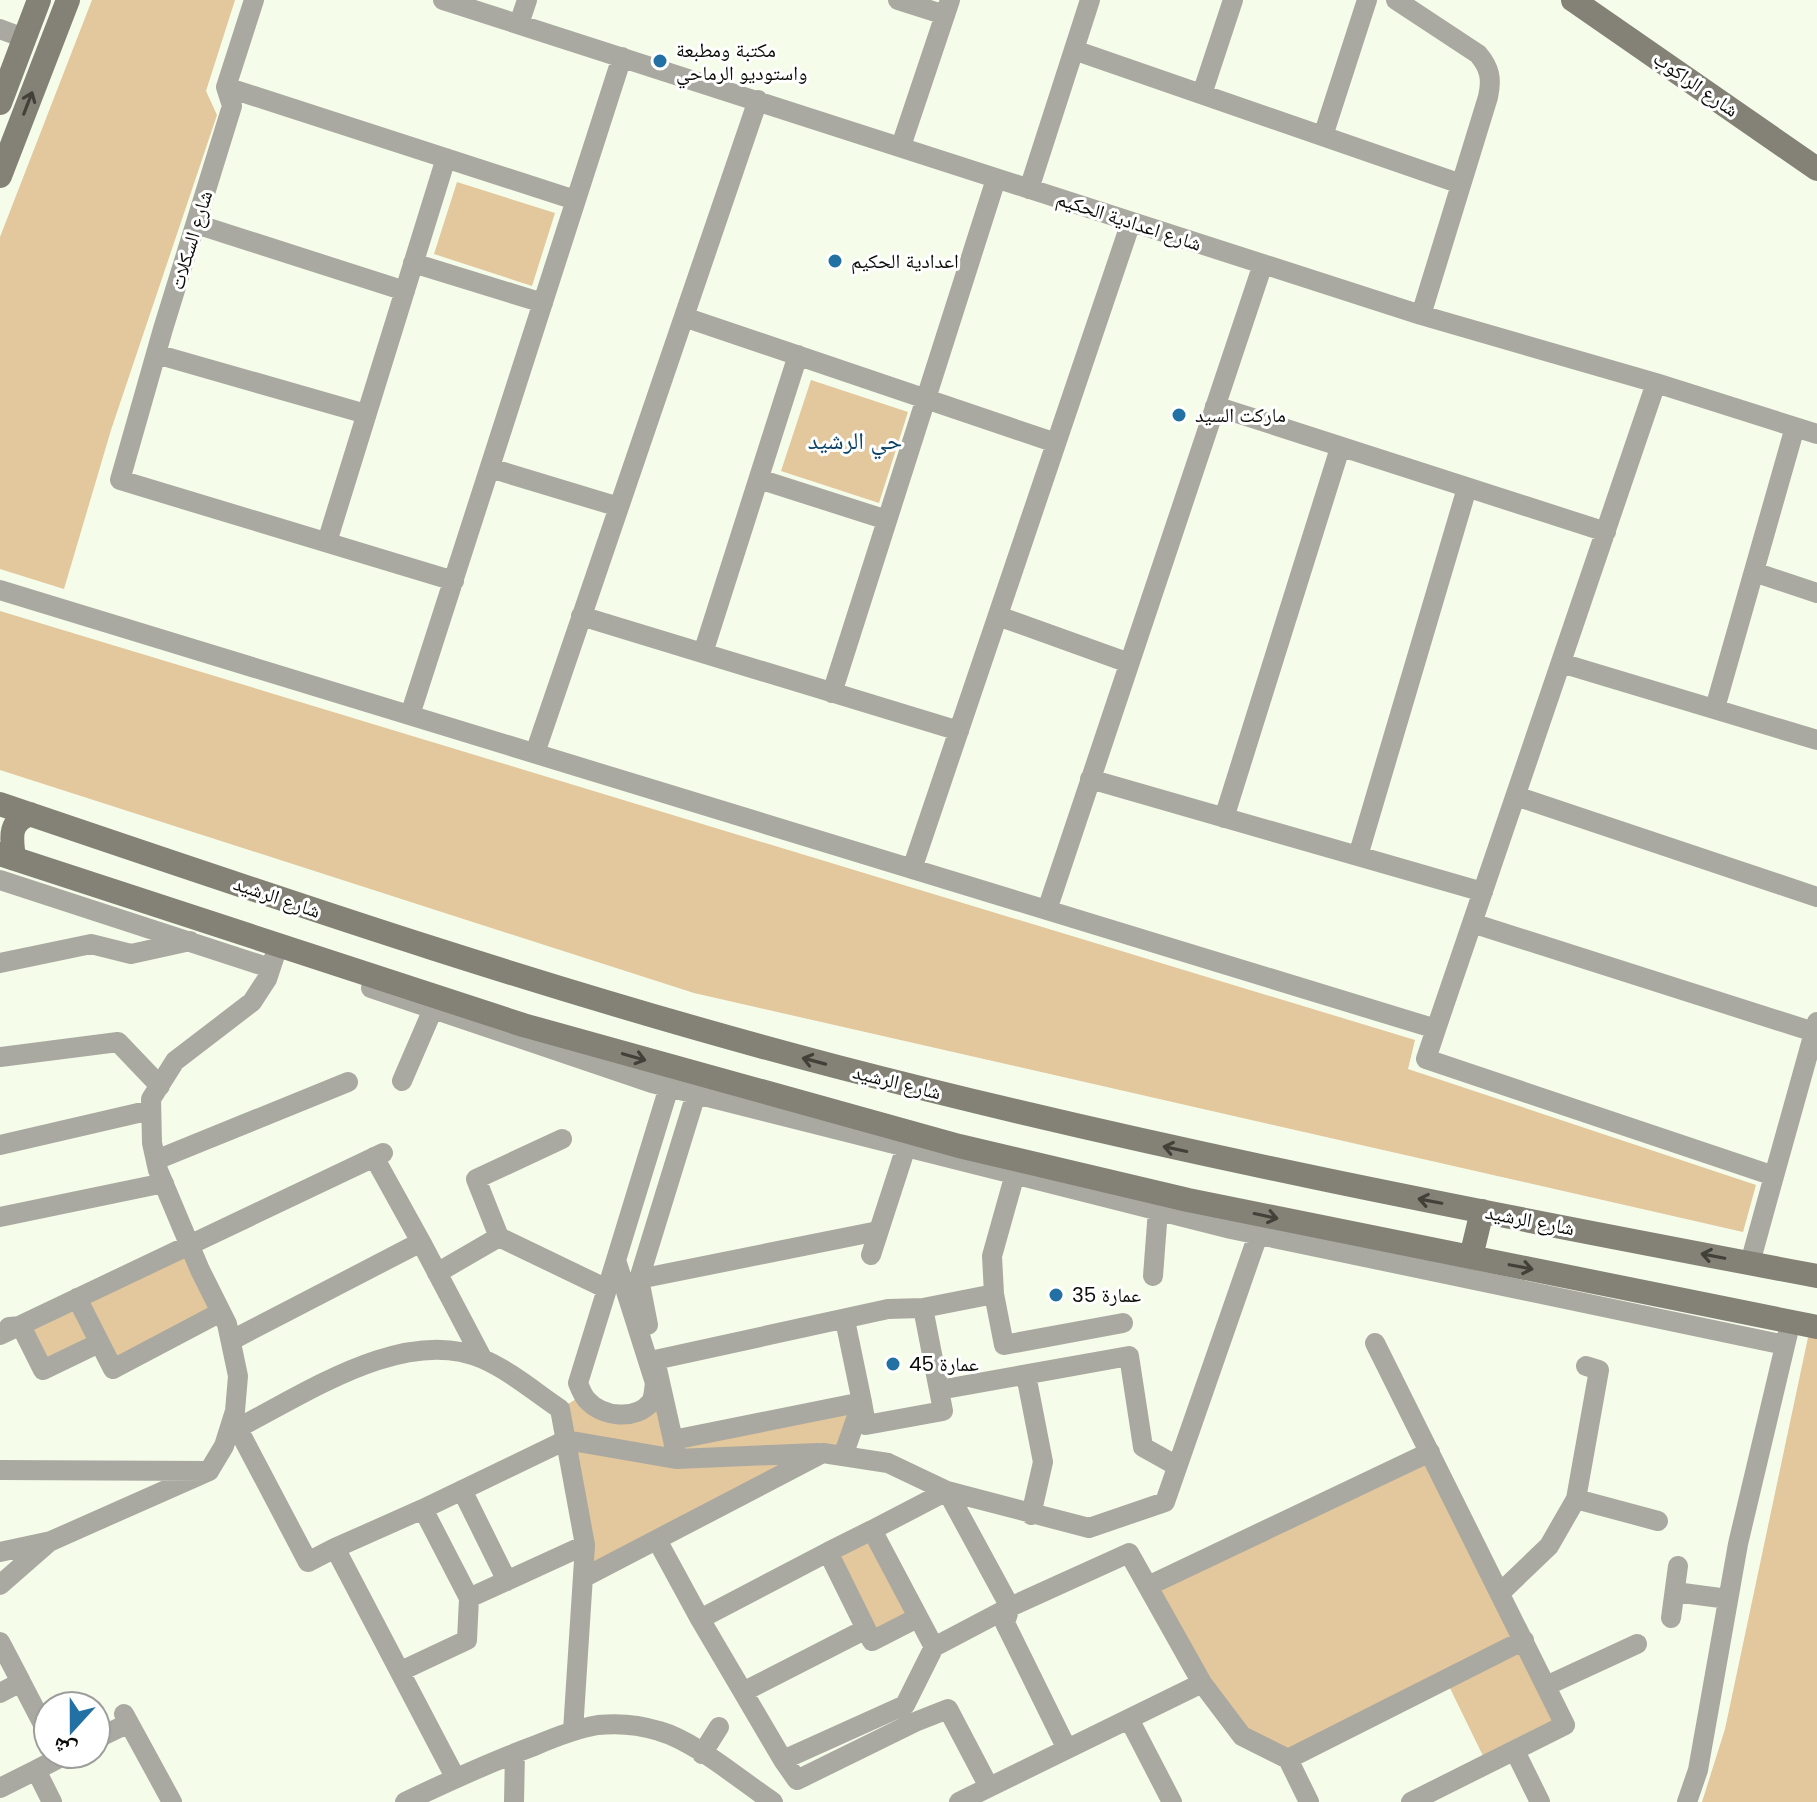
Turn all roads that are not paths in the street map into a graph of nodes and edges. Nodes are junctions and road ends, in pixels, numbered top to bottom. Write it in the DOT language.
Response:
graph roads {
  1 [pos="39,0"];
  2 [pos="68,0"];
  3 [pos="254,0"];
  4 [pos="443,0"];
  5 [pos="527,0"];
  6 [pos="898,0"];
  7 [pos="1090,0"];
  8 [pos="1233,0"];
  9 [pos="1367,0"];
  10 [pos="1396,0"];
  11 [pos="1573,0"];
  12 [pos="947,8"];
  13 [pos="519,24"];
  14 [pos="0,29"];
  15 [pos="24,38"];
  16 [pos="1074,50"];
  17 [pos="622,57"];
  18 [pos="226,87"];
  19 [pos="1202,94"];
  20 [pos="758,100"];
  21 [pos="0,103"];
  22 [pos="1323,136"];
  23 [pos="901,146"];
  24 [pos="446,158"];
  25 [pos="1817,169"];
  26 [pos="0,176"];
  27 [pos="996,179"];
  28 [pos="1461,184"];
  29 [pos="1029,189"];
  30 [pos="575,200"];
  31 [pos="1131,222"];
  32 [pos="196,224"];
  33 [pos="413,263"];
  34 [pos="1263,264"];
  35 [pos="405,291"];
  36 [pos="543,303"];
  37 [pos="1421,315"];
  38 [pos="684,317"];
  39 [pos="156,354"];
  40 [pos="798,355"];
  41 [pos="1656,383"];
  42 [pos="926,399"];
  43 [pos="1215,406"];
  44 [pos="366,414"];
  45 [pos="1795,427"];
  46 [pos="1817,434"];
  47 [pos="1056,443"];
  48 [pos="1340,448"];
  49 [pos="490,468"];
  50 [pos="759,479"];
  51 [pos="1467,488"];
  52 [pos="619,507"];
  53 [pos="887,520"];
  54 [pos="1606,532"];
  55 [pos="327,542"];
  56 [pos="1754,572"];
  57 [pos="454,581"];
  58 [pos="0,590"];
  59 [pos="1817,593"];
  60 [pos="581,616"];
  61 [pos="998,616"];
  62 [pos="703,653"];
  63 [pos="1129,663"];
  64 [pos="1561,663"];
  65 [pos="832,693"];
  66 [pos="1715,708"];
  67 [pos="410,715"];
  68 [pos="959,731"];
  69 [pos="1817,740"];
  70 [pos="535,753"];
  71 [pos="1090,779"];
  72 [pos="1516,796"];
  73 [pos="0,804"];
  74 [pos="30,814"];
  75 [pos="1224,818"];
  76 [pos="1358,856"];
  77 [pos="5,859"];
  78 [pos="912,869"];
  79 [pos="0,880"];
  80 [pos="1483,892"];
  81 [pos="1817,897"];
  82 [pos="1047,910"];
  83 [pos="1472,923"];
  84 [pos="190,941"];
  85 [pos="272,962"];
  86 [pos="0,963"];
  87 [pos="433,1009"];
  88 [pos="1816,1027"];
  89 [pos="1436,1029"];
  90 [pos="0,1057"];
  91 [pos="402,1081"];
  92 [pos="348,1082"];
  93 [pos="160,1086"];
  94 [pos="669,1087"];
  95 [pos="696,1094"];
  96 [pos="151,1110"];
  97 [pos="562,1139"];
  98 [pos="0,1145"];
  99 [pos="906,1147"];
  100 [pos="156,1160"];
  101 [pos="1015,1174"];
  102 [pos="1774,1176"];
  103 [pos="164,1183"];
  104 [pos="1158,1210"];
  105 [pos="1482,1211"];
  106 [pos="0,1217"];
  107 [pos="878,1231"];
  108 [pos="1258,1235"];
  109 [pos="499,1237"];
  110 [pos="421,1242"];
  111 [pos="190,1244"];
  112 [pos="871,1255"];
  113 [pos="1471,1257"];
  114 [pos="616,1260"];
  115 [pos="1750,1263"];
  116 [pos="437,1273"];
  117 [pos="1153,1276"];
  118 [pos="1817,1276"];
  119 [pos="639,1279"];
  120 [pos="607,1289"];
  121 [pos="994,1294"];
  122 [pos="77,1298"];
  123 [pos="923,1308"];
  124 [pos="221,1312"];
  125 [pos="845,1320"];
  126 [pos="1123,1323"];
  127 [pos="21,1326"];
  128 [pos="0,1327"];
  129 [pos="1817,1327"];
  130 [pos="1788,1333"];
  131 [pos="0,1335"];
  132 [pos="232,1340"];
  133 [pos="99,1343"];
  134 [pos="1375,1343"];
  135 [pos="482,1358"];
  136 [pos="655,1360"];
  137 [pos="1586,1366"];
  138 [pos="1026,1375"];
  139 [pos="939,1390"];
  140 [pos="584,1394"];
  141 [pos="862,1402"];
  142 [pos="560,1409"];
  143 [pos="233,1431"];
  144 [pos="566,1440"];
  145 [pos="674,1449"];
  146 [pos="1430,1452"];
  147 [pos="833,1454"];
  148 [pos="1177,1466"];
  149 [pos="0,1470"];
  150 [pos="209,1471"];
  151 [pos="462,1490"];
  152 [pos="947,1491"];
  153 [pos="1576,1499"];
  154 [pos="423,1509"];
  155 [pos="1031,1515"];
  156 [pos="1658,1521"];
  157 [pos="872,1530"];
  158 [pos="657,1540"];
  159 [pos="51,1541"];
  160 [pos="585,1545"];
  161 [pos="335,1548"];
  162 [pos="0,1552"];
  163 [pos="828,1552"];
  164 [pos="1678,1566"];
  165 [pos="583,1578"];
  166 [pos="507,1581"];
  167 [pos="0,1585"];
  168 [pos="1148,1586"];
  169 [pos="1675,1592"];
  170 [pos="1500,1593"];
  171 [pos="469,1598"];
  172 [pos="1728,1599"];
  173 [pos="1010,1607"];
  174 [pos="917,1618"];
  175 [pos="1671,1618"];
  176 [pos="700,1619"];
  177 [pos="866,1629"];
  178 [pos="1524,1640"];
  179 [pos="0,1642"];
  180 [pos="1637,1644"];
  181 [pos="934,1647"];
  182 [pos="401,1671"];
  183 [pos="21,1682"];
  184 [pos="1202,1683"];
  185 [pos="1546,1686"];
  186 [pos="743,1692"];
  187 [pos="0,1693"];
  188 [pos="32,1703"];
  189 [pos="1129,1719"];
  190 [pos="719,1727"];
  191 [pos="112,1728"];
  192 [pos="573,1731"];
  193 [pos="1067,1749"];
  194 [pos="1515,1751"];
  195 [pos="515,1753"];
  196 [pos="702,1754"];
  197 [pos="1288,1759"];
  198 [pos="783,1760"];
  199 [pos="36,1770"];
  200 [pos="455,1777"];
  201 [pos="989,1787"];
  202 [pos="0,1788"];
  203 [pos="763,1799"];
  204 [pos="52,1802"];
  205 [pos="172,1802"];
  206 [pos="405,1802"];
  207 [pos="514,1802"];
  208 [pos="959,1802"];
  209 [pos="1172,1802"];
  210 [pos="1309,1802"];
  211 [pos="1411,1802"];
  212 [pos="1540,1802"];
  213 [pos="1687,1802"];
  1 -- 15 [label="street"];
  26 -- 2 [label="street, one-way"];
  3 -- 18 [label="street, شارع السكلات"];
  4 -- 13 [label="street, شارع اعدادية الحكيم"];
  5 -- 13 [label="street"];
  6 -- 12 [label="street"];
  7 -- 16 [label="street"];
  8 -- 19 [label="street"];
  9 -- 22 [label="street"];
  10 -- 28 [label="street"];
  11 -- 25 [label="street, شارع الراكوب"];
  12 -- 23 [label="street"];
  13 -- 17 [label="street, شارع اعدادية الحكيم"];
  14 -- 15 [label="street"];
  15 -- 21 [label="street"];
  16 -- 19 [label="street"];
  16 -- 29 [label="street"];
  17 -- 20 [label="street, شارع اعدادية الحكيم"];
  17 -- 30 [label="street"];
  18 -- 24 [label="street"];
  18 -- 32 [label="street, شارع السكلات"];
  19 -- 22 [label="street"];
  20 -- 23 [label="street, شارع اعدادية الحكيم"];
  20 -- 38 [label="street"];
  22 -- 28 [label="street"];
  23 -- 27 [label="street, شارع اعدادية الحكيم"];
  24 -- 30 [label="street"];
  24 -- 33 [label="street"];
  27 -- 29 [label="street, شارع اعدادية الحكيم"];
  27 -- 42 [label="street"];
  28 -- 37 [label="street"];
  29 -- 31 [label="street, شارع اعدادية الحكيم"];
  30 -- 36 [label="street"];
  31 -- 34 [label="street, شارع اعدادية الحكيم"];
  31 -- 47 [label="street"];
  32 -- 35 [label="street"];
  32 -- 39 [label="street, شارع السكلات"];
  33 -- 35 [label="street"];
  33 -- 36 [label="street"];
  34 -- 37 [label="street, شارع اعدادية الحكيم"];
  34 -- 43 [label="street"];
  35 -- 44 [label="street"];
  36 -- 49 [label="street"];
  37 -- 41 [label="street, شارع اعدادية الحكيم"];
  38 -- 40 [label="street"];
  38 -- 52 [label="street"];
  39 -- 44 [label="street"];
  39 -- 55 [label="street, شارع السكلات"];
  40 -- 42 [label="street"];
  40 -- 50 [label="street"];
  41 -- 45 [label="street, شارع اعدادية الحكيم"];
  41 -- 54 [label="street"];
  42 -- 47 [label="street"];
  42 -- 53 [label="street"];
  43 -- 48 [label="street"];
  43 -- 63 [label="street"];
  44 -- 55 [label="street"];
  45 -- 46 [label="street, شارع اعدادية الحكيم"];
  45 -- 56 [label="street"];
  47 -- 61 [label="street"];
  48 -- 51 [label="street"];
  48 -- 75 [label="street"];
  49 -- 52 [label="street"];
  49 -- 57 [label="street"];
  50 -- 53 [label="street"];
  50 -- 62 [label="street"];
  51 -- 54 [label="street"];
  51 -- 76 [label="street"];
  52 -- 60 [label="street"];
  53 -- 65 [label="street"];
  54 -- 64 [label="street"];
  55 -- 57 [label="street"];
  56 -- 59 [label="street"];
  56 -- 66 [label="street"];
  57 -- 67 [label="street"];
  58 -- 67 [label="street"];
  60 -- 62 [label="street"];
  60 -- 70 [label="street"];
  61 -- 63 [label="street"];
  61 -- 68 [label="street"];
  62 -- 65 [label="street"];
  63 -- 71 [label="street"];
  64 -- 66 [label="street"];
  64 -- 72 [label="street"];
  65 -- 68 [label="street"];
  66 -- 69 [label="street"];
  67 -- 70 [label="street"];
  68 -- 78 [label="street"];
  70 -- 78 [label="street"];
  71 -- 75 [label="street"];
  71 -- 82 [label="street"];
  72 -- 80 [label="street"];
  72 -- 81 [label="street"];
  73 -- 74 [label="street, شارع الرشيد"];
  74 -- 77 [label="street"];
  105 -- 74 [label="street, شارع الرشيد, one-way"];
  75 -- 76 [label="street"];
  76 -- 80 [label="street"];
  77 -- 85 [label="street"];
  77 -- 113 [label="street, one-way"];
  78 -- 82 [label="street"];
  79 -- 84 [label="street"];
  80 -- 83 [label="street"];
  82 -- 89 [label="street"];
  83 -- 88 [label="street"];
  83 -- 89 [label="street"];
  84 -- 85 [label="street"];
  84 -- 86 [label="street"];
  85 -- 87 [label="street"];
  85 -- 93 [label="street"];
  87 -- 91 [label="street"];
  87 -- 94 [label="street"];
  88 -- 102 [label="street"];
  89 -- 102 [label="street"];
  90 -- 93 [label="street"];
  92 -- 100 [label="street"];
  93 -- 96 [label="street"];
  94 -- 95 [label="street"];
  94 -- 114 [label="street"];
  95 -- 99 [label="street"];
  95 -- 119 [label="street"];
  96 -- 98 [label="street"];
  96 -- 100 [label="street"];
  97 -- 109 [label="street"];
  99 -- 101 [label="street"];
  99 -- 107 [label="street"];
  100 -- 103 [label="street"];
  101 -- 104 [label="street"];
  101 -- 121 [label="street"];
  102 -- 115 [label="street"];
  103 -- 106 [label="street"];
  103 -- 111 [label="street"];
  104 -- 108 [label="street"];
  104 -- 117 [label="street"];
  105 -- 113 [label="street"];
  115 -- 105 [label="street, شارع الرشيد, one-way"];
  107 -- 112 [label="street"];
  107 -- 119 [label="street"];
  108 -- 130 [label="street"];
  108 -- 148 [label="street"];
  109 -- 116 [label="street"];
  109 -- 120 [label="street"];
  110 -- 111 [label="street"];
  110 -- 116 [label="street"];
  110 -- 132 [label="street"];
  111 -- 122 [label="street"];
  111 -- 124 [label="street"];
  113 -- 130 [label="street, one-way"];
  114 -- 120 [label="street"];
  114 -- 140 [label="street"];
  115 -- 118 [label="street, شارع الرشيد"];
  116 -- 135 [label="street"];
  119 -- 136 [label="street"];
  120 -- 140 [label="street"];
  121 -- 123 [label="street"];
  121 -- 126 [label="street"];
  122 -- 127 [label="street"];
  122 -- 133 [label="street"];
  123 -- 125 [label="street"];
  123 -- 139 [label="street"];
  124 -- 132 [label="street"];
  124 -- 133 [label="street"];
  125 -- 136 [label="street"];
  125 -- 141 [label="street"];
  127 -- 128 [label="street"];
  127 -- 131 [label="street"];
  127 -- 133 [label="street"];
  129 -- 130 [label="street"];
  130 -- 172 [label="street"];
  132 -- 143 [label="street"];
  134 -- 146 [label="street"];
  135 -- 142 [label="street"];
  135 -- 143 [label="street"];
  136 -- 145 [label="street"];
  137 -- 153 [label="street"];
  138 -- 139 [label="street"];
  138 -- 148 [label="street"];
  138 -- 155 [label="street"];
  139 -- 141 [label="street"];
  140 -- 142 [label="street"];
  141 -- 145 [label="street"];
  141 -- 147 [label="street"];
  142 -- 144 [label="street"];
  143 -- 150 [label="street"];
  143 -- 161 [label="street"];
  144 -- 145 [label="street"];
  144 -- 151 [label="street"];
  144 -- 160 [label="street"];
  145 -- 147 [label="street"];
  146 -- 168 [label="street"];
  146 -- 170 [label="street"];
  147 -- 152 [label="street"];
  147 -- 158 [label="street"];
  148 -- 155 [label="street"];
  149 -- 150 [label="street"];
  150 -- 159 [label="street"];
  151 -- 154 [label="street"];
  151 -- 166 [label="street"];
  152 -- 155 [label="street"];
  152 -- 157 [label="street"];
  152 -- 173 [label="street"];
  153 -- 156 [label="street"];
  153 -- 170 [label="street"];
  154 -- 161 [label="street"];
  154 -- 171 [label="street"];
  157 -- 163 [label="street"];
  157 -- 174 [label="street"];
  158 -- 165 [label="street"];
  158 -- 176 [label="street"];
  159 -- 162 [label="street"];
  159 -- 167 [label="street"];
  160 -- 165 [label="street"];
  160 -- 166 [label="street"];
  161 -- 182 [label="street"];
  163 -- 176 [label="street"];
  163 -- 177 [label="street"];
  164 -- 169 [label="street"];
  165 -- 192 [label="street"];
  166 -- 171 [label="street"];
  168 -- 173 [label="street"];
  168 -- 184 [label="street"];
  169 -- 172 [label="street"];
  169 -- 175 [label="street"];
  170 -- 178 [label="street"];
  171 -- 182 [label="street"];
  172 -- 213 [label="street"];
  173 -- 181 [label="street"];
  173 -- 193 [label="street"];
  174 -- 177 [label="street"];
  174 -- 181 [label="street"];
  176 -- 186 [label="street"];
  177 -- 186 [label="street"];
  178 -- 185 [label="street"];
  178 -- 197 [label="street"];
  179 -- 183 [label="street"];
  180 -- 185 [label="street"];
  181 -- 198 [label="street"];
  182 -- 200 [label="street"];
  183 -- 187 [label="street"];
  183 -- 188 [label="street"];
  184 -- 189 [label="street"];
  184 -- 197 [label="street"];
  185 -- 194 [label="street"];
  186 -- 198 [label="street"];
  189 -- 193 [label="street"];
  189 -- 209 [label="street"];
  190 -- 196 [label="street"];
  191 -- 205 [label="street"];
  192 -- 195 [label="street"];
  192 -- 196 [label="street"];
  193 -- 201 [label="street"];
  194 -- 211 [label="street"];
  194 -- 212 [label="street"];
  195 -- 200 [label="street"];
  195 -- 207 [label="street"];
  196 -- 203 [label="street"];
  197 -- 210 [label="street"];
  198 -- 201 [label="street"];
  199 -- 202 [label="street"];
  199 -- 204 [label="street"];
  200 -- 206 [label="street"];
  201 -- 208 [label="street"];
}
